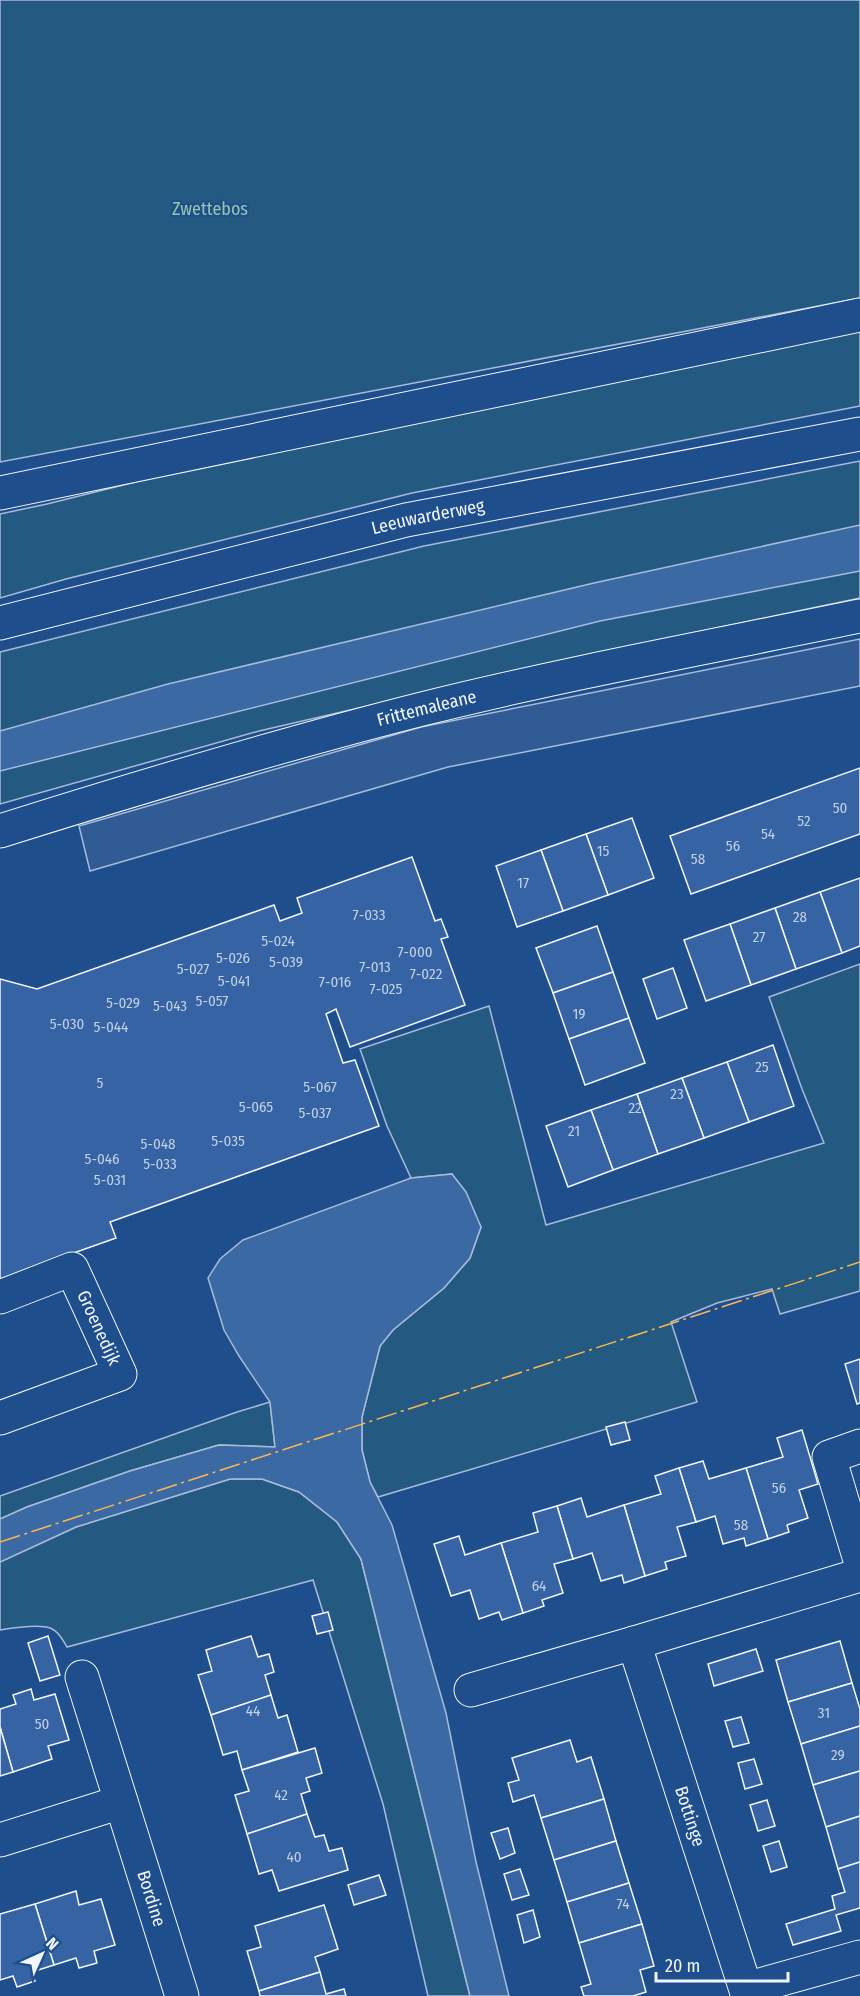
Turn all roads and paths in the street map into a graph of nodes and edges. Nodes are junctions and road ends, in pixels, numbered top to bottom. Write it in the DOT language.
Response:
graph roads {
  1 [pos="860,315"];
  2 [pos="860,434"];
  3 [pos="0,493"];
  4 [pos="860,616"];
  5 [pos="0,623"];
  6 [pos="0,831"];
  7 [pos="0,1297"];
  8 [pos="0,1418"];
  9 [pos="860,1446"];
  10 [pos="860,1560"];
  11 [pos="860,1575"];
  12 [pos="634,1643"];
  13 [pos="82,1677"];
  14 [pos="471,1690"];
  15 [pos="121,1802"];
  16 [pos="0,1840"];
  17 [pos="860,1957"];
  18 [pos="747,1992"];
  19 [pos="182,1996"];
  1 -- 3 [label="street"];
  2 -- 5 [label="street, Leeuwarderweg"];
  4 -- 6 [label="street, Frittemaleane"];
  7 -- 8 [label="street, Groenedijk"];
  9 -- 10 [label="street"];
  11 -- 12 [label="street"];
  12 -- 14 [label="street"];
  12 -- 18 [label="street, Bottinge"];
  13 -- 15 [label="street, Bordine"];
  15 -- 16 [label="street"];
  15 -- 19 [label="street, Bordine"];
  17 -- 18 [label="street, Bottinge"];
}
